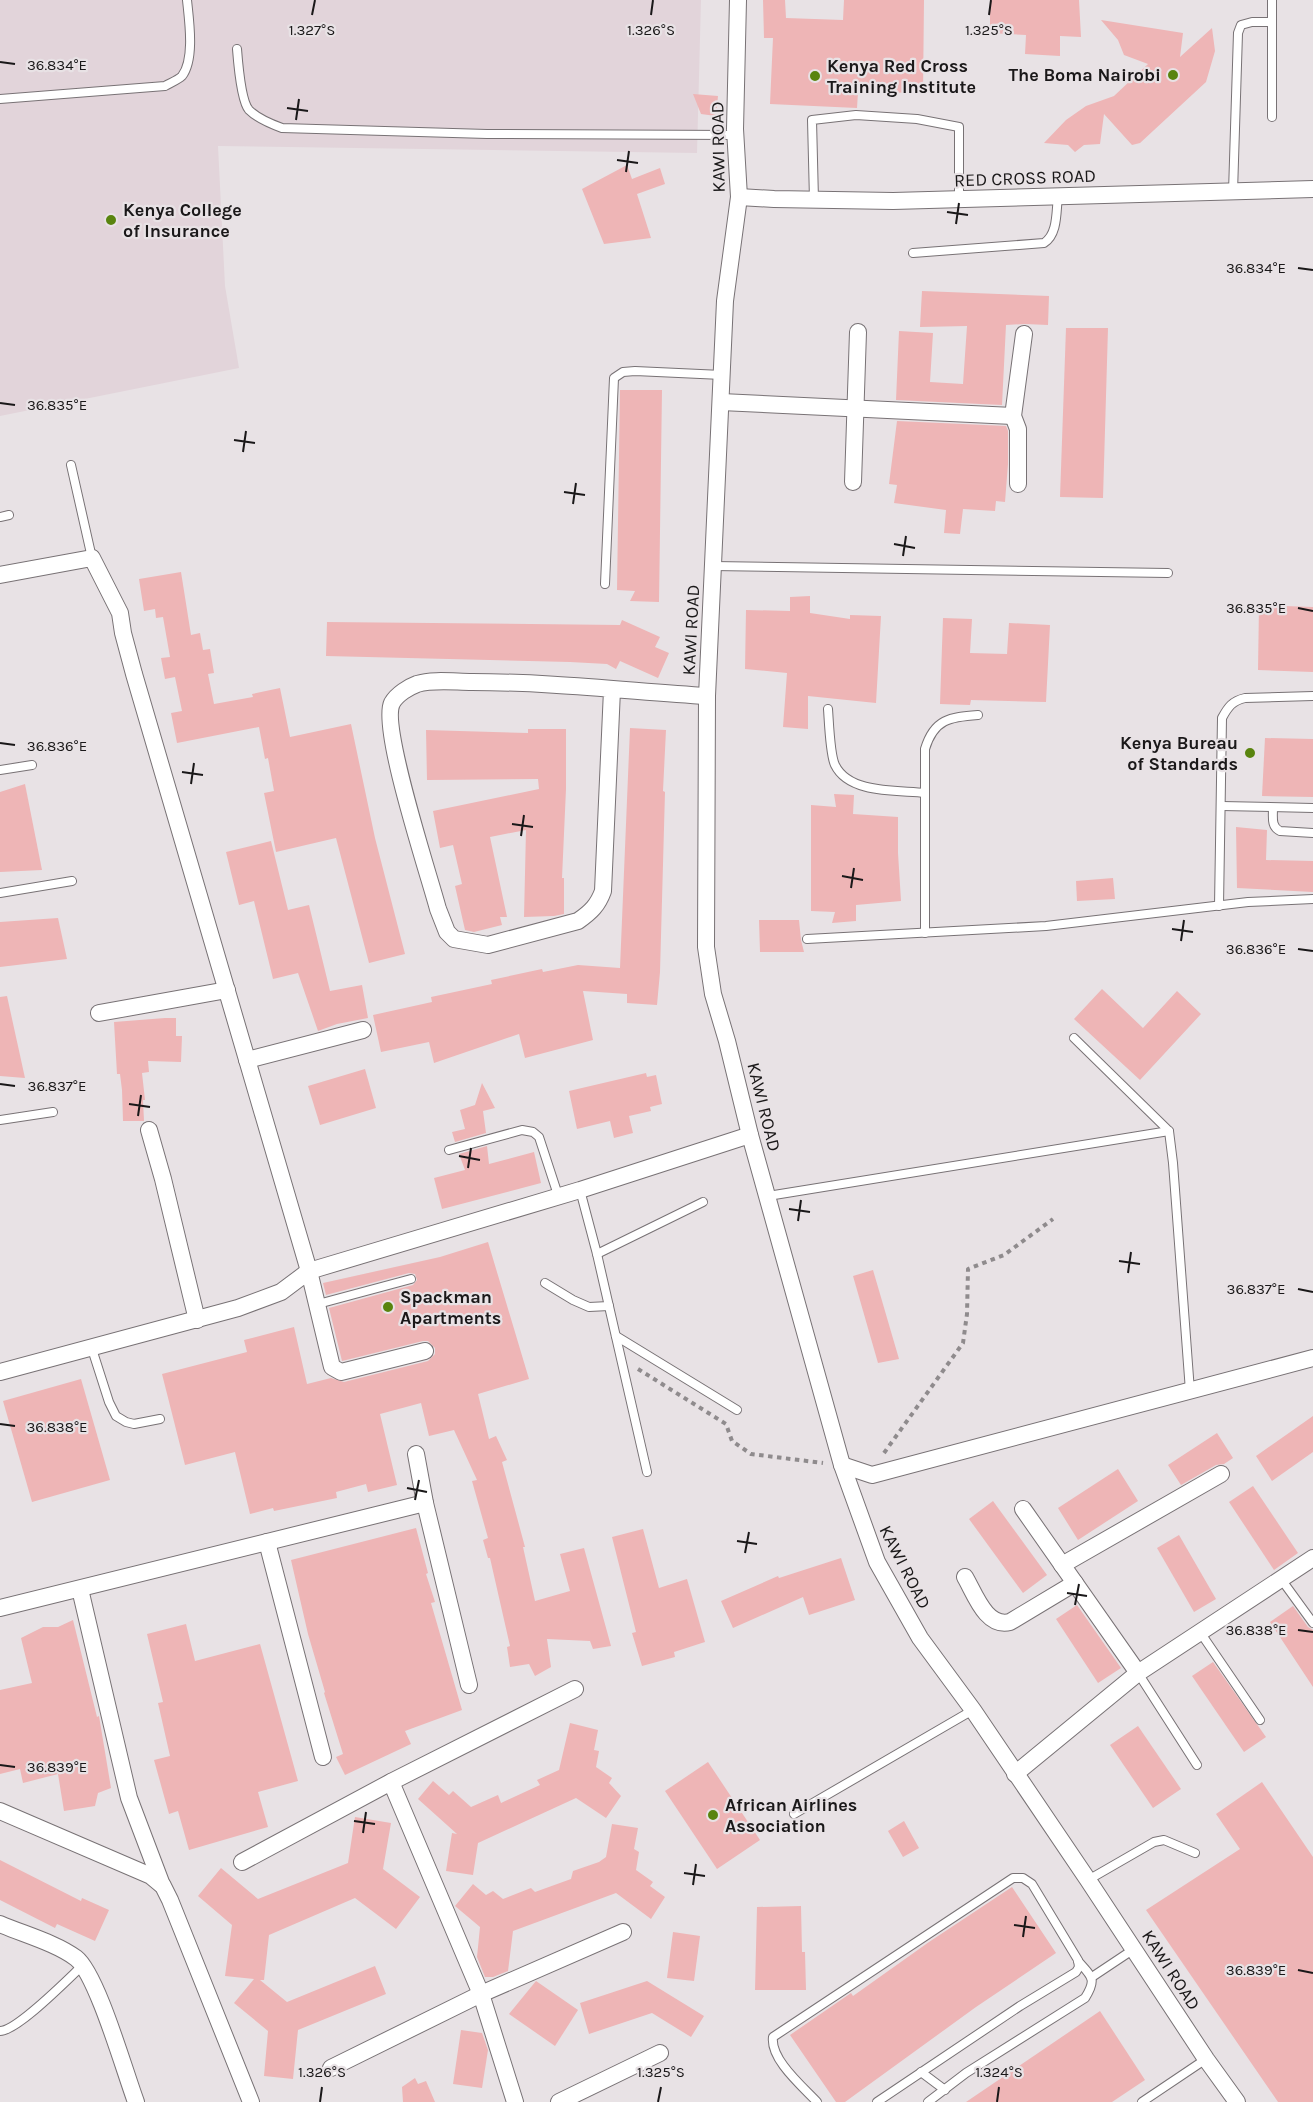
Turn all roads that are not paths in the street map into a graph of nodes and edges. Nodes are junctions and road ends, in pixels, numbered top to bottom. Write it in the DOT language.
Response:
graph roads {
  1 [pos="187,0"];
  2 [pos="738,0"];
  3 [pos="1272,0"];
  4 [pos="1272,22"];
  5 [pos="237,49"];
  6 [pos="0,99"];
  7 [pos="1272,117"];
  8 [pos="736,135"];
  9 [pos="1313,189"];
  10 [pos="1233,192"];
  11 [pos="1058,196"];
  12 [pos="739,197"];
  13 [pos="959,199"];
  14 [pos="814,200"];
  15 [pos="913,253"];
  16 [pos="858,332"];
  17 [pos="1024,334"];
  18 [pos="722,375"];
  19 [pos="721,402"];
  20 [pos="856,409"];
  21 [pos="1013,416"];
  22 [pos="71,465"];
  23 [pos="853,483"];
  24 [pos="1018,484"];
  25 [pos="92,558"];
  26 [pos="713,566"];
  27 [pos="1167,573"];
  28 [pos="0,575"];
  29 [pos="605,584"];
  30 [pos="612,690"];
  31 [pos="707,696"];
  32 [pos="1313,696"];
  33 [pos="828,709"];
  34 [pos="978,715"];
  35 [pos="32,765"];
  36 [pos="0,770"];
  37 [pos="925,793"];
  38 [pos="1222,806"];
  39 [pos="1273,808"];
  40 [pos="1313,808"];
  41 [pos="1313,832"];
  42 [pos="72,880"];
  43 [pos="0,893"];
  44 [pos="1313,899"];
  45 [pos="1219,906"];
  46 [pos="925,933"];
  47 [pos="807,939"];
  48 [pos="227,990"];
  49 [pos="99,1013"];
  50 [pos="363,1030"];
  51 [pos="1074,1038"];
  52 [pos="247,1060"];
  53 [pos="53,1112"];
  54 [pos="0,1120"];
  55 [pos="149,1130"];
  56 [pos="1169,1131"];
  57 [pos="750,1135"];
  58 [pos="449,1149"];
  59 [pos="580,1190"];
  60 [pos="558,1195"];
  61 [pos="768,1196"];
  62 [pos="703,1202"];
  63 [pos="597,1254"];
  64 [pos="309,1271"];
  65 [pos="411,1279"];
  66 [pos="544,1283"];
  67 [pos="318,1304"];
  68 [pos="609,1306"];
  69 [pos="197,1320"];
  70 [pos="616,1336"];
  71 [pos="92,1349"];
  72 [pos="425,1352"];
  73 [pos="1313,1358"];
  74 [pos="0,1372"];
  75 [pos="1190,1390"];
  76 [pos="737,1410"];
  77 [pos="160,1419"];
  78 [pos="416,1454"];
  79 [pos="842,1465"];
  80 [pos="647,1472"];
  81 [pos="1221,1474"];
  82 [pos="425,1503"];
  83 [pos="1023,1509"];
  84 [pos="267,1542"];
  85 [pos="1313,1558"];
  86 [pos="1062,1565"];
  87 [pos="964,1577"];
  88 [pos="1281,1579"];
  89 [pos="1075,1583"];
  90 [pos="80,1589"];
  91 [pos="0,1608"];
  92 [pos="1313,1623"];
  93 [pos="1200,1632"];
  94 [pos="1138,1673"];
  95 [pos="469,1685"];
  96 [pos="575,1689"];
  97 [pos="973,1710"];
  98 [pos="1260,1720"];
  99 [pos="323,1757"];
  100 [pos="1197,1765"];
  101 [pos="1016,1774"];
  102 [pos="391,1782"];
  103 [pos="0,1811"];
  104 [pos="794,1814"];
  105 [pos="1195,1853"];
  106 [pos="242,1862"];
  107 [pos="1088,1880"];
  108 [pos="163,1886"];
  109 [pos="0,1924"];
  110 [pos="623,1932"];
  111 [pos="1134,1949"];
  112 [pos="1078,1960"];
  113 [pos="82,1966"];
  114 [pos="1092,1977"];
  115 [pos="481,1994"];
  116 [pos="0,2031"];
  117 [pos="660,2053"];
  118 [pos="1206,2059"];
  119 [pos="331,2068"];
  120 [pos="921,2072"];
  121 [pos="945,2090"];
  122 [pos="136,2102"];
  123 [pos="251,2102"];
  124 [pos="515,2102"];
  125 [pos="559,2102"];
  126 [pos="817,2102"];
  127 [pos="877,2102"];
  128 [pos="928,2102"];
  129 [pos="1142,2102"];
  130 [pos="1237,2102"];
  1 -- 6 [label="lane"];
  2 -- 8 [label="street, KAWI ROAD"];
  3 -- 4 [label="lane"];
  4 -- 7 [label="lane"];
  4 -- 10 [label="lane"];
  5 -- 8 [label="lane"];
  8 -- 12 [label="street, KAWI ROAD"];
  9 -- 10 [label="street, RED CROSS ROAD"];
  10 -- 11 [label="street, RED CROSS ROAD"];
  11 -- 13 [label="street, RED CROSS ROAD"];
  11 -- 15 [label="lane"];
  12 -- 14 [label="street, RED CROSS ROAD"];
  12 -- 18 [label="street, KAWI ROAD"];
  13 -- 14 [label="street, RED CROSS ROAD"];
  13 -- 14 [label="lane"];
  16 -- 20 [label="street"];
  17 -- 21 [label="street"];
  18 -- 19 [label="street, KAWI ROAD"];
  18 -- 29 [label="lane"];
  19 -- 20 [label="street"];
  19 -- 26 [label="street, KAWI ROAD"];
  20 -- 21 [label="street"];
  20 -- 23 [label="street"];
  21 -- 24 [label="street"];
  22 -- 25 [label="lane"];
  25 -- 28 [label="street"];
  25 -- 48 [label="street"];
  26 -- 27 [label="lane"];
  26 -- 31 [label="street, KAWI ROAD"];
  30 -- 30 [label="street"];
  30 -- 31 [label="street"];
  31 -- 57 [label="street, KAWI ROAD"];
  32 -- 38 [label="lane"];
  33 -- 37 [label="lane"];
  34 -- 37 [label="lane"];
  35 -- 36 [label="lane"];
  37 -- 46 [label="lane"];
  38 -- 39 [label="lane"];
  38 -- 45 [label="lane"];
  39 -- 40 [label="lane"];
  39 -- 41 [label="lane"];
  42 -- 43 [label="lane"];
  44 -- 45 [label="lane"];
  45 -- 46 [label="lane"];
  46 -- 47 [label="lane"];
  48 -- 49 [label="street"];
  48 -- 52 [label="street"];
  50 -- 52 [label="street"];
  51 -- 56 [label="lane"];
  52 -- 64 [label="street"];
  53 -- 54 [label="lane"];
  55 -- 69 [label="street"];
  56 -- 61 [label="lane"];
  56 -- 75 [label="lane"];
  57 -- 59 [label="street"];
  57 -- 61 [label="street, KAWI ROAD"];
  58 -- 60 [label="lane"];
  59 -- 60 [label="street"];
  59 -- 63 [label="lane"];
  60 -- 64 [label="street"];
  61 -- 79 [label="street, KAWI ROAD"];
  62 -- 63 [label="lane"];
  63 -- 68 [label="lane"];
  64 -- 67 [label="street"];
  64 -- 69 [label="street"];
  65 -- 67 [label="lane"];
  66 -- 68 [label="lane"];
  67 -- 72 [label="street"];
  68 -- 70 [label="lane"];
  69 -- 71 [label="street"];
  70 -- 76 [label="lane"];
  70 -- 80 [label="lane"];
  71 -- 74 [label="street"];
  71 -- 77 [label="lane"];
  73 -- 75 [label="street"];
  75 -- 79 [label="street"];
  78 -- 82 [label="street"];
  79 -- 97 [label="street, KAWI ROAD"];
  81 -- 86 [label="street"];
  82 -- 84 [label="street"];
  82 -- 95 [label="street"];
  83 -- 86 [label="street"];
  84 -- 90 [label="street"];
  84 -- 99 [label="street"];
  85 -- 88 [label="street"];
  86 -- 89 [label="street"];
  87 -- 89 [label="street"];
  88 -- 92 [label="lane"];
  88 -- 93 [label="street"];
  89 -- 94 [label="street"];
  90 -- 91 [label="street"];
  90 -- 108 [label="street"];
  93 -- 94 [label="street"];
  93 -- 98 [label="lane"];
  94 -- 100 [label="lane"];
  94 -- 101 [label="street"];
  96 -- 102 [label="street"];
  97 -- 101 [label="street, KAWI ROAD"];
  97 -- 104 [label="lane"];
  101 -- 107 [label="street, KAWI ROAD"];
  102 -- 106 [label="street"];
  102 -- 115 [label="street"];
  103 -- 108 [label="street"];
  105 -- 107 [label="lane"];
  107 -- 111 [label="street, KAWI ROAD"];
  108 -- 123 [label="street"];
  109 -- 113 [label="street"];
  110 -- 115 [label="street"];
  111 -- 114 [label="lane"];
  111 -- 118 [label="street, KAWI ROAD"];
  112 -- 114 [label="lane"];
  112 -- 120 [label="lane"];
  112 -- 126 [label="lane"];
  113 -- 116 [label="lane"];
  113 -- 122 [label="street"];
  114 -- 121 [label="lane"];
  115 -- 119 [label="street"];
  115 -- 124 [label="street"];
  117 -- 125 [label="street"];
  118 -- 129 [label="lane"];
  118 -- 130 [label="street, KAWI ROAD"];
  120 -- 121 [label="lane"];
  120 -- 127 [label="lane"];
  121 -- 128 [label="lane"];
}
